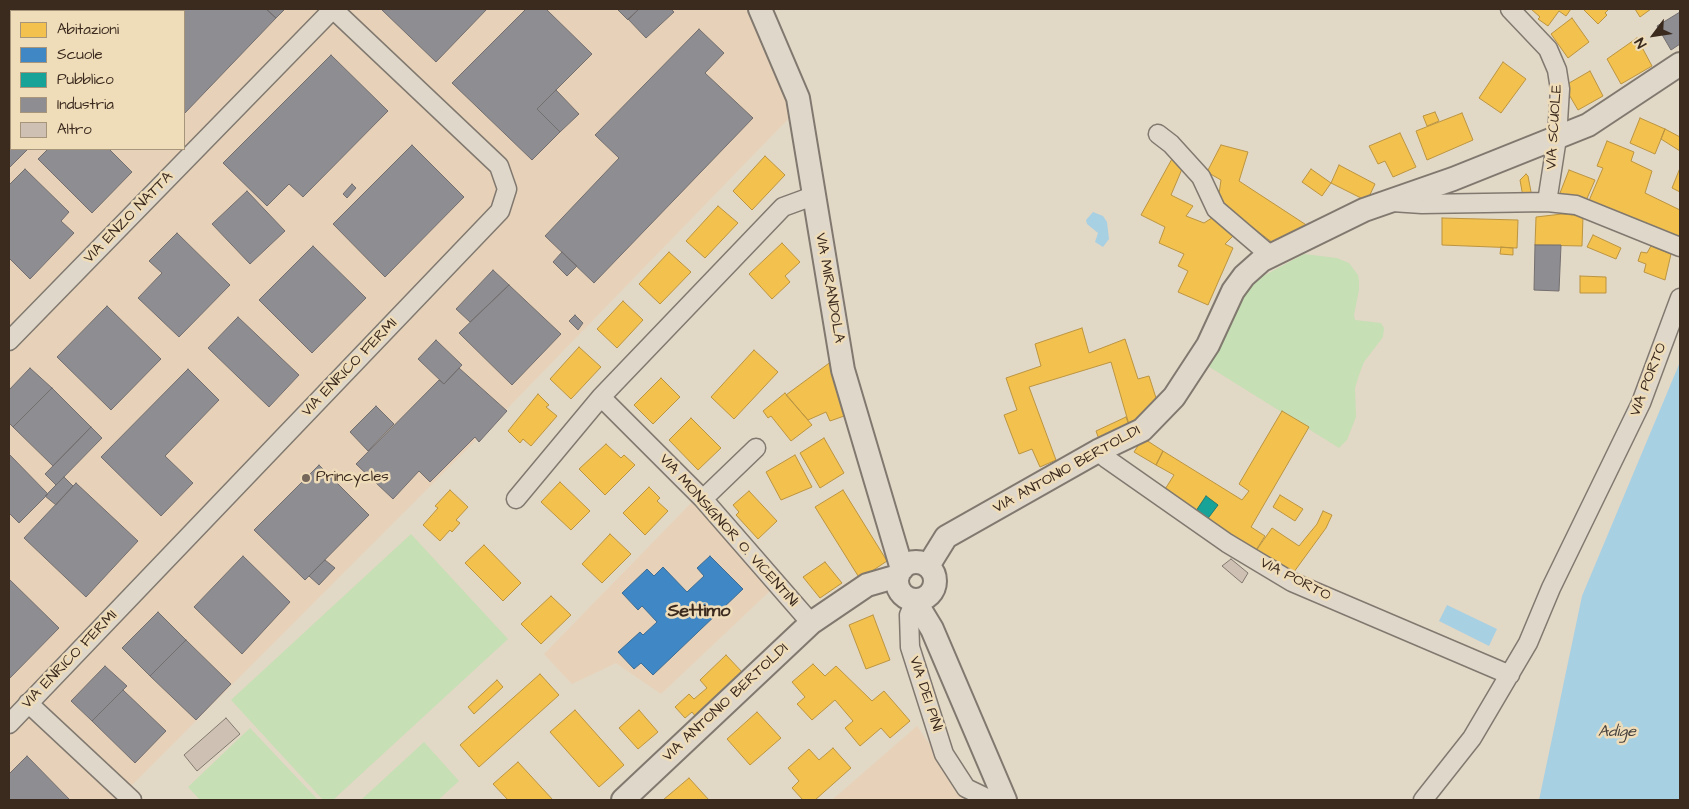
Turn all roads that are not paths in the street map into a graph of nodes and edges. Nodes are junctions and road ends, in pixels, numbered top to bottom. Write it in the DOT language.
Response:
graph roads {
  1 [pos="333,9"];
  2 [pos="760,9"];
  3 [pos="1512,9"];
  4 [pos="1680,64"];
  5 [pos="1158,134"];
  6 [pos="1557,138"];
  7 [pos="1453,179"];
  8 [pos="813,196"];
  9 [pos="1392,202"];
  10 [pos="1547,202"];
  11 [pos="1458,203"];
  12 [pos="1680,247"];
  13 [pos="1271,256"];
  14 [pos="1680,298"];
  15 [pos="9,341"];
  16 [pos="601,397"];
  17 [pos="756,448"];
  18 [pos="1098,450"];
  19 [pos="516,499"];
  20 [pos="703,499"];
  21 [pos="909,587"];
  22 [pos="811,623"];
  23 [pos="1510,675"];
  24 [pos="28,703"];
  25 [pos="9,724"];
  26 [pos="994,773"];
  27 [pos="966,788"];
  28 [pos="132,800"];
  29 [pos="623,800"];
  30 [pos="991,800"];
  31 [pos="1005,800"];
  32 [pos="1423,800"];
  1 -- 15 [label="street, VIA ENZO NATTA"];
  1 -- 24 [label="street, VIA ENRICO FERMI"];
  2 -- 8 [label="street, VIA MIRANDOLA"];
  3 -- 6 [label="street, VIA SCUOLE"];
  4 -- 6 [label="street, VIA ANTONIO BERTOLDI"];
  5 -- 13 [label="street"];
  6 -- 7 [label="street, VIA ANTONIO BERTOLDI"];
  6 -- 10 [label="street, VIA SCUOLE"];
  7 -- 9 [label="street, VIA ANTONIO BERTOLDI"];
  7 -- 11 [label="street"];
  8 -- 16 [label="street"];
  8 -- 21 [label="street, VIA MIRANDOLA"];
  9 -- 11 [label="street"];
  9 -- 13 [label="street, VIA ANTONIO BERTOLDI"];
  10 -- 11 [label="street"];
  10 -- 12 [label="street"];
  13 -- 18 [label="street, VIA ANTONIO BERTOLDI"];
  14 -- 23 [label="street, VIA PORTO"];
  16 -- 19 [label="street"];
  16 -- 20 [label="street, VIA MONSIGNOR O. VICENTINI"];
  17 -- 20 [label="street"];
  18 -- 21 [label="street, VIA ANTONIO BERTOLDI"];
  18 -- 23 [label="street, VIA PORTO"];
  20 -- 22 [label="street, VIA MONSIGNOR O. VICENTINI"];
  21 -- 22 [label="street, VIA ANTONIO BERTOLDI"];
  21 -- 26 [label="street, VIA DEI PINI"];
  21 -- 27 [label="street, VIA DEI PINI"];
  22 -- 29 [label="street, VIA ANTONIO BERTOLDI"];
  23 -- 32 [label="street, VIA PORTO"];
  24 -- 25 [label="street, VIA ENRICO FERMI"];
  24 -- 28 [label="street"];
  26 -- 27 [label="street"];
  26 -- 31 [label="street, VIA DEI PINI"];
  27 -- 30 [label="street"];
}
